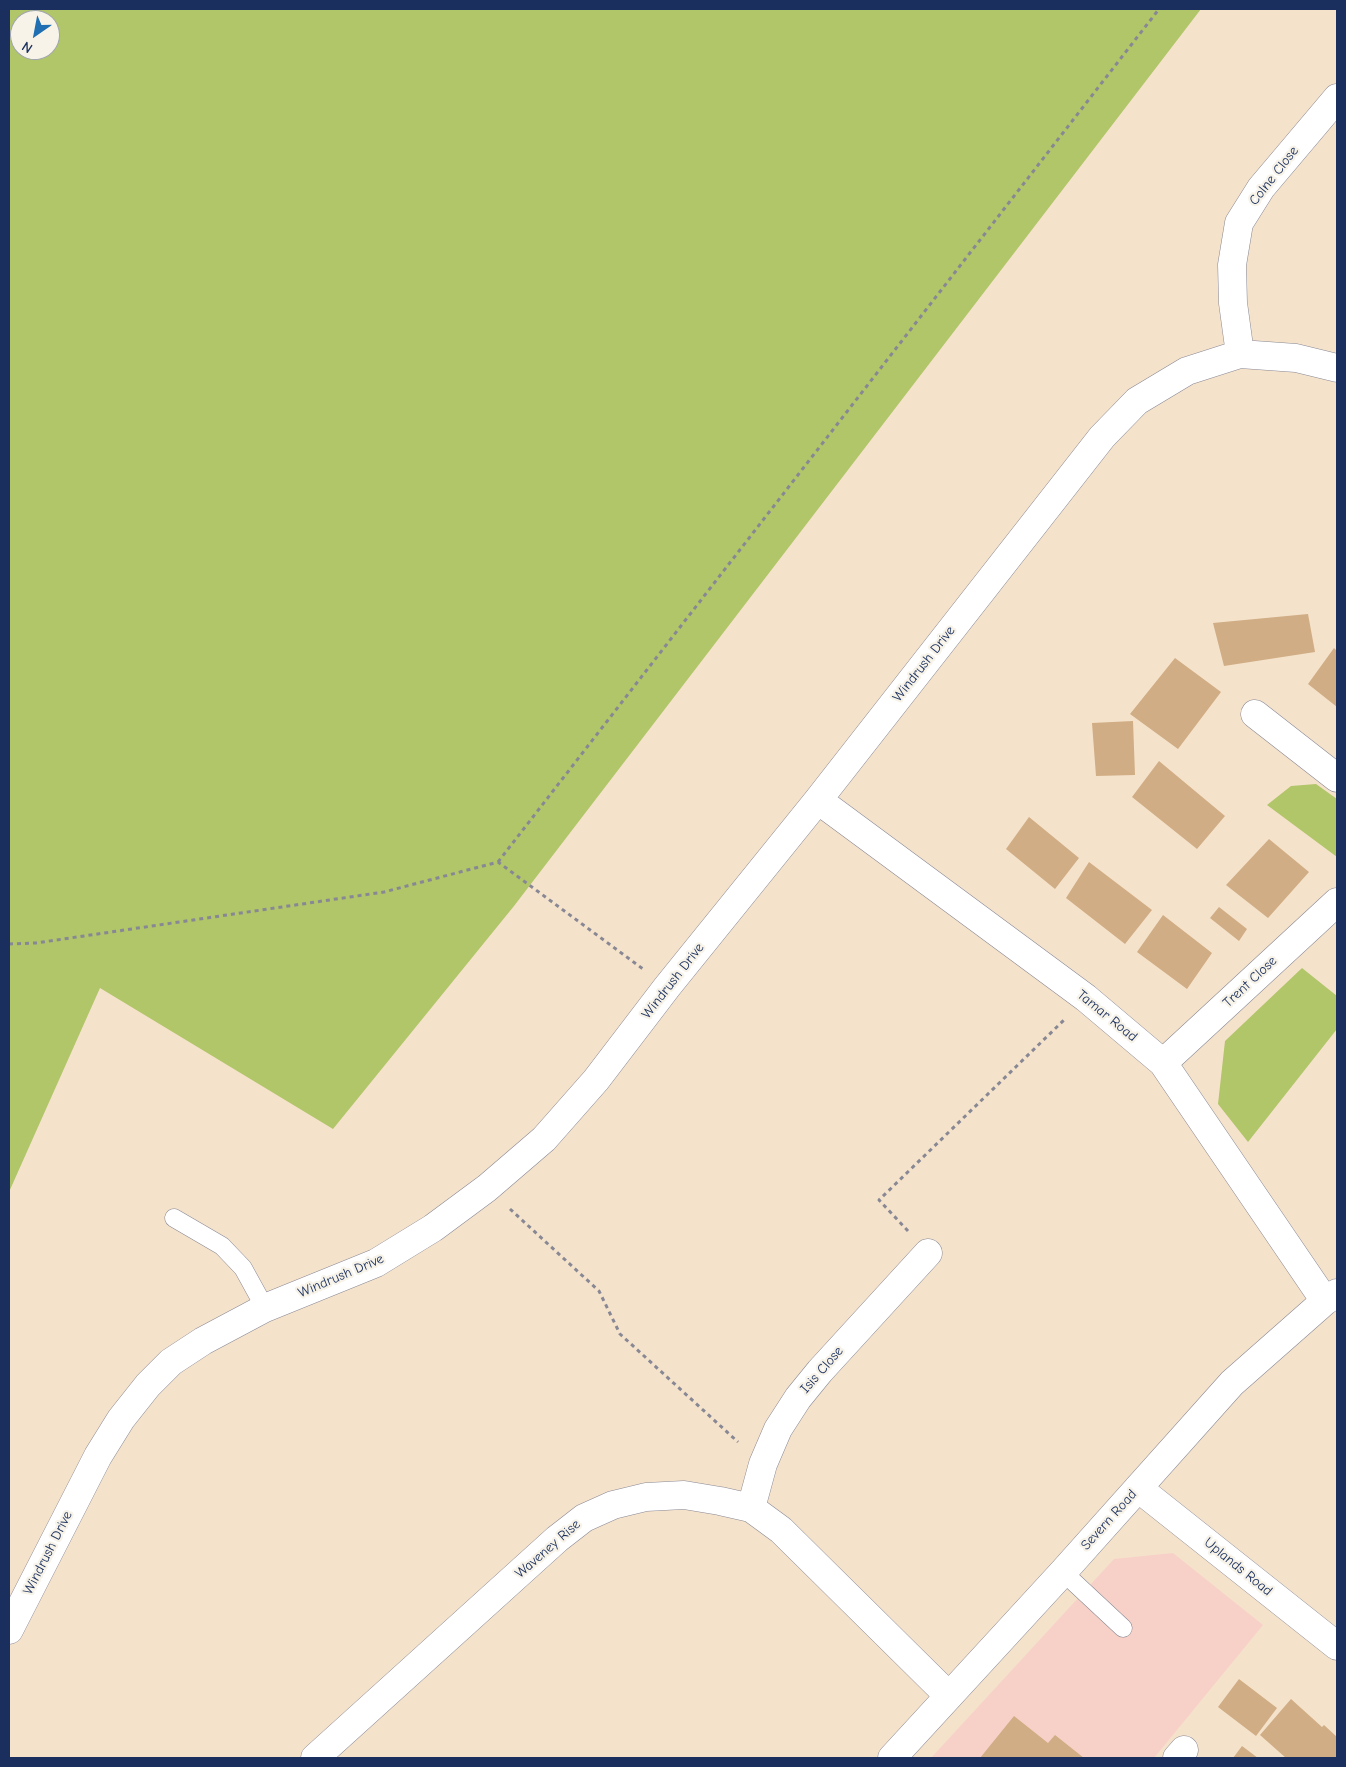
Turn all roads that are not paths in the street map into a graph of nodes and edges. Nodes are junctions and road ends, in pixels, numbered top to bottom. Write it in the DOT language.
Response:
graph roads {
  1 [pos="1337,98"];
  2 [pos="1240,354"];
  3 [pos="1337,368"];
  4 [pos="1255,714"];
  5 [pos="1337,778"];
  6 [pos="818,800"];
  7 [pos="1337,902"];
  8 [pos="1163,1063"];
  9 [pos="174,1218"];
  10 [pos="928,1253"];
  11 [pos="1331,1297"];
  12 [pos="265,1308"];
  13 [pos="1138,1488"];
  14 [pos="751,1508"];
  15 [pos="1063,1572"];
  16 [pos="1123,1628"];
  17 [pos="9,1630"];
  18 [pos="1337,1646"];
  19 [pos="949,1696"];
  20 [pos="315,1758"];
  21 [pos="892,1758"];
  1 -- 2 [label="street, Colne Close"];
  2 -- 3 [label="street, Windrush Drive"];
  2 -- 6 [label="street, Windrush Drive"];
  4 -- 5 [label="street"];
  6 -- 8 [label="street, Tamar Road"];
  6 -- 12 [label="street, Windrush Drive"];
  7 -- 8 [label="street, Trent Close"];
  8 -- 11 [label="street, Tamar Road"];
  9 -- 12 [label="lane"];
  10 -- 14 [label="street, Isis Close"];
  11 -- 13 [label="street, Severn Road"];
  12 -- 17 [label="street, Windrush Drive"];
  13 -- 15 [label="street, Severn Road"];
  13 -- 18 [label="street, Uplands Road"];
  14 -- 19 [label="street, Waveney Rise"];
  14 -- 20 [label="street, Waveney Rise"];
  15 -- 16 [label="lane"];
  15 -- 19 [label="street, Severn Road"];
  19 -- 21 [label="street, Severn Road"];
}
